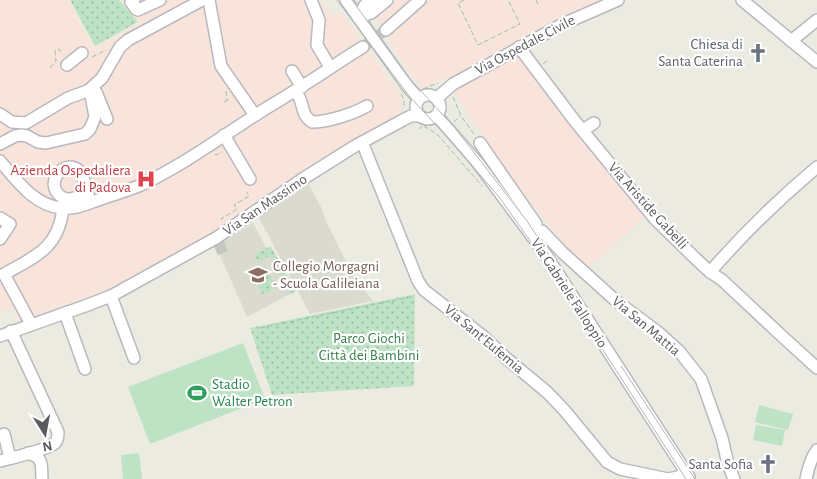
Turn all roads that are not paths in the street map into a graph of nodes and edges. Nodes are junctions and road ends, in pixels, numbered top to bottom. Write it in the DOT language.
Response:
graph roads {
  1 [pos="160,0"];
  2 [pos="202,0"];
  3 [pos="209,0"];
  4 [pos="311,0"];
  5 [pos="346,0"];
  6 [pos="372,0"];
  7 [pos="387,0"];
  8 [pos="420,0"];
  9 [pos="618,0"];
  10 [pos="742,0"];
  11 [pos="131,1"];
  12 [pos="358,17"];
  13 [pos="817,20"];
  14 [pos="386,30"];
  15 [pos="791,41"];
  16 [pos="363,47"];
  17 [pos="520,47"];
  18 [pos="82,53"];
  19 [pos="65,60"];
  20 [pos="817,62"];
  21 [pos="330,67"];
  22 [pos="292,71"];
  23 [pos="91,88"];
  24 [pos="298,89"];
  25 [pos="420,94"];
  26 [pos="437,98"];
  27 [pos="367,106"];
  28 [pos="0,114"];
  29 [pos="256,115"];
  30 [pos="437,116"];
  31 [pos="107,119"];
  32 [pos="421,121"];
  33 [pos="594,123"];
  34 [pos="583,130"];
  35 [pos="224,135"];
  36 [pos="362,142"];
  37 [pos="480,143"];
  38 [pos="0,144"];
  39 [pos="0,161"];
  40 [pos="817,167"];
  41 [pos="250,179"];
  42 [pos="513,200"];
  43 [pos="63,208"];
  44 [pos="0,218"];
  45 [pos="534,229"];
  46 [pos="0,239"];
  47 [pos="710,272"];
  48 [pos="111,296"];
  49 [pos="65,313"];
  50 [pos="31,324"];
  51 [pos="11,331"];
  52 [pos="0,336"];
  53 [pos="134,358"];
  54 [pos="817,368"];
  55 [pos="86,369"];
  56 [pos="4,434"];
  57 [pos="817,450"];
  58 [pos="28,453"];
  59 [pos="5,460"];
  60 [pos="688,476"];
  61 [pos="42,479"];
  62 [pos="668,479"];
  63 [pos="734,479"];
  64 [pos="806,479"];
  1 -- 11 [label="street"];
  2 -- 23 [label="street"];
  3 -- 29 [label="street"];
  4 -- 21 [label="street"];
  5 -- 12 [label="street"];
  6 -- 12 [label="street"];
  7 -- 12 [label="street"];
  8 -- 14 [label="street"];
  9 -- 17 [label="street, Via Ospedale Civile"];
  10 -- 15 [label="street"];
  12 -- 25 [label="street"];
  13 -- 15 [label="street"];
  15 -- 20 [label="street"];
  16 -- 21 [label="street"];
  17 -- 26 [label="street, Via Ospedale Civile"];
  17 -- 34 [label="street, Via Aristide Gabelli"];
  18 -- 19 [label="street"];
  21 -- 24 [label="street"];
  22 -- 24 [label="street"];
  23 -- 28 [label="street"];
  23 -- 31 [label="street"];
  23 -- 38 [label="street"];
  24 -- 27 [label="street"];
  24 -- 29 [label="street"];
  25 -- 26 [label="street"];
  25 -- 32 [label="street"];
  26 -- 30 [label="street"];
  29 -- 35 [label="street"];
  30 -- 32 [label="street"];
  30 -- 42 [label="street, Via Gabriele Falloppio"];
  32 -- 36 [label="street, Via San Massimo"];
  33 -- 34 [label="street"];
  34 -- 47 [label="street, Via Aristide Gabelli"];
  35 -- 41 [label="street"];
  35 -- 43 [label="street"];
  36 -- 48 [label="street, Via San Massimo"];
  36 -- 62 [label="street, Via Sant'Eufemia"];
  37 -- 42 [label="street"];
  39 -- 43 [label="street"];
  40 -- 47 [label="street"];
  42 -- 45 [label="street, Via Gabriele Falloppio"];
  43 -- 50 [label="street"];
  44 -- 46 [label="street"];
  45 -- 60 [label="street, Via Gabriele Falloppio"];
  45 -- 63 [label="street, Via San Mattia"];
  47 -- 54 [label="street, Via Aristide Gabelli"];
  48 -- 49 [label="street, Via San Massimo"];
  48 -- 53 [label="street"];
  49 -- 50 [label="street, Via San Massimo"];
  49 -- 55 [label="street"];
  50 -- 51 [label="street, Via San Massimo"];
  51 -- 52 [label="street, Via San Massimo"];
  51 -- 58 [label="street"];
  56 -- 59 [label="street"];
  57 -- 64 [label="street"];
  58 -- 59 [label="street"];
  58 -- 61 [label="street"];
  60 -- 62 [label="street"];
}
